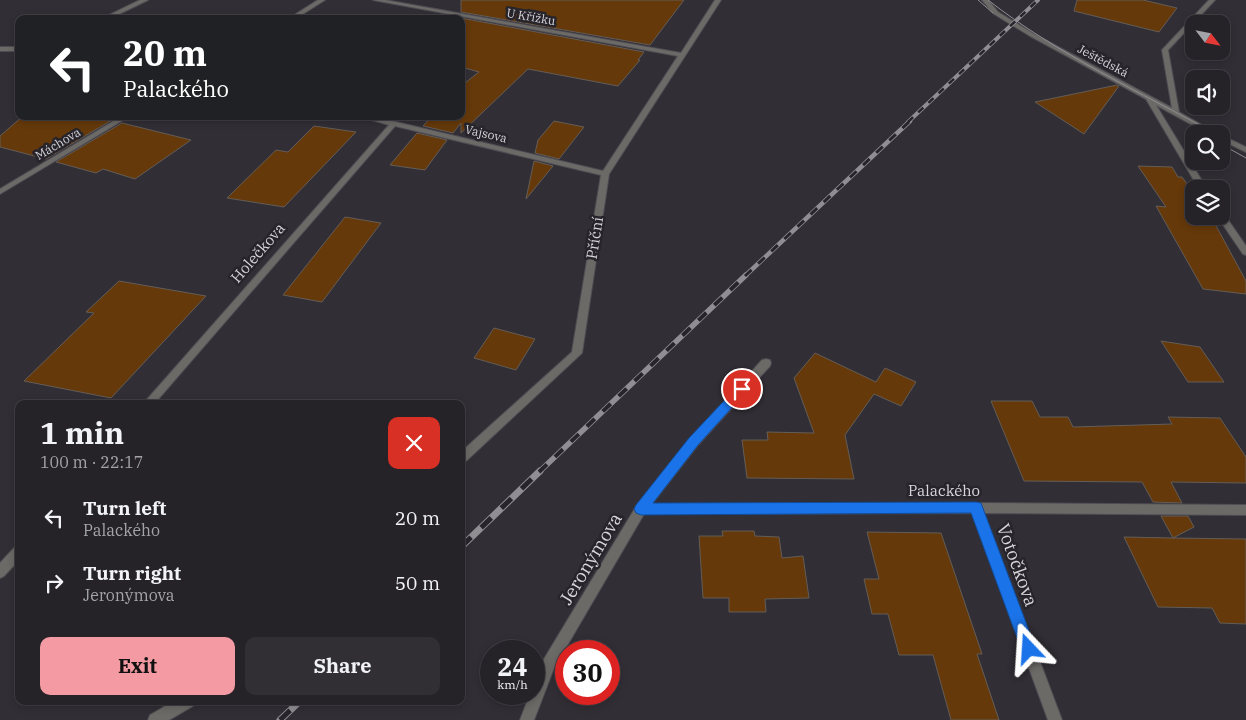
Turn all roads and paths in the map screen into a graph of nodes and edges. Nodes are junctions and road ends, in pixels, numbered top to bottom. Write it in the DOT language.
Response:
graph roads {
  1 [pos="145,0"];
  2 [pos="322,0"];
  3 [pos="376,0"];
  4 [pos="718,0"];
  5 [pos="985,0"];
  6 [pos="1212,0"];
  7 [pos="113,15"];
  8 [pos="298,15"];
  9 [pos="459,15"];
  10 [pos="465,16"];
  11 [pos="0,49"];
  12 [pos="15,49"];
  13 [pos="682,55"];
  14 [pos="1148,98"];
  15 [pos="1176,113"];
  16 [pos="121,120"];
  17 [pos="378,120"];
  18 [pos="393,124"];
  19 [pos="1198,125"];
  20 [pos="1230,142"];
  21 [pos="1246,150"];
  22 [pos="605,174"];
  23 [pos="1198,180"];
  24 [pos="0,192"];
  25 [pos="1227,225"];
  26 [pos="1246,252"];
  27 [pos="766,363"];
  28 [pos="152,400"];
  29 [pos="465,455"];
  30 [pos="976,508"];
  31 [pos="641,509"];
  32 [pos="1246,510"];
  33 [pos="15,555"];
  34 [pos="0,572"];
  35 [pos="181,705"];
  36 [pos="155,720"];
  37 [pos="527,720"];
  38 [pos="1055,720"];
  1 -- 7 [label="street"];
  2 -- 8 [label="street"];
  3 -- 9 [label="street, U Křížku"];
  4 -- 13 [label="street, Příční"];
  5 -- 14 [label="street, Ještědská"];
  6 -- 15 [label="street"];
  10 -- 13 [label="street, U Křížku"];
  11 -- 12 [label="street"];
  13 -- 22 [label="street, Příční"];
  14 -- 15 [label="street, Ještědská"];
  14 -- 23 [label="street"];
  15 -- 19 [label="street, Ještědská"];
  16 -- 24 [label="street, Máchova"];
  17 -- 18 [label="street, Vajsova"];
  18 -- 22 [label="street, Vajsova"];
  18 -- 28 [label="street, Holečkova"];
  20 -- 21 [label="street"];
  22 -- 29 [label="street, Příční"];
  25 -- 26 [label="street"];
  27 -- 31 [label="street, Jeronýmova"];
  30 -- 31 [label="street, Palackého"];
  30 -- 32 [label="street, Palackého"];
  30 -- 38 [label="street, Votočkova"];
  31 -- 37 [label="street, Jeronýmova"];
  33 -- 34 [label="street"];
  35 -- 36 [label="street"];
}
